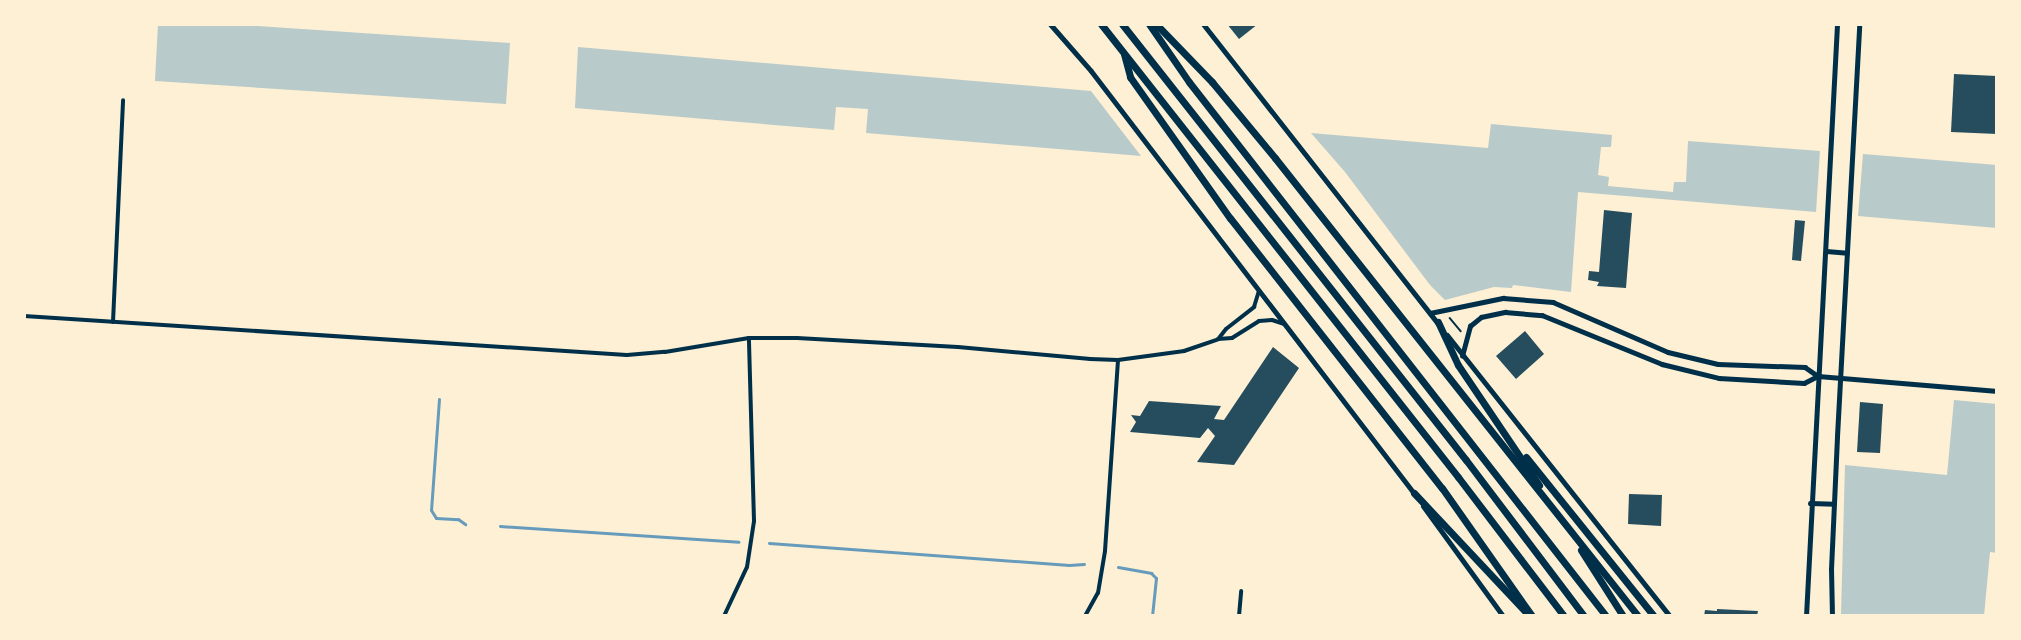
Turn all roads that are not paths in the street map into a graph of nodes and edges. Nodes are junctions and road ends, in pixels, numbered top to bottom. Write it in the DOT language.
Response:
graph roads {
  1 [pos="1050,24"];
  2 [pos="1101,24"];
  3 [pos="1122,24"];
  4 [pos="1149,24"];
  5 [pos="1156,24"];
  6 [pos="1203,24"];
  7 [pos="1837,24"];
  8 [pos="1859,24"];
  9 [pos="1124,52"];
  10 [pos="123,100"];
  11 [pos="1826,251"];
  12 [pos="1847,253"];
  13 [pos="1259,290"];
  14 [pos="1430,313"];
  15 [pos="24,316"];
  16 [pos="113,322"];
  17 [pos="1437,322"];
  18 [pos="1287,325"];
  19 [pos="749,338"];
  20 [pos="1218,339"];
  21 [pos="1462,356"];
  22 [pos="1118,360"];
  23 [pos="1818,376"];
  24 [pos="1840,378"];
  25 [pos="1997,391"];
  26 [pos="1505,431"];
  27 [pos="1414,493"];
  28 [pos="1810,503"];
  29 [pos="1834,504"];
  30 [pos="1241,591"];
  31 [pos="724,616"];
  32 [pos="1085,616"];
  33 [pos="1239,616"];
  34 [pos="1503,616"];
  35 [pos="1530,616"];
  36 [pos="1564,616"];
  37 [pos="1584,616"];
  38 [pos="1606,616"];
  39 [pos="1623,616"];
  40 [pos="1638,616"];
  41 [pos="1654,616"];
  42 [pos="1670,616"];
  43 [pos="1806,616"];
  44 [pos="1832,616"];
  1 -- 13 [label="main road"];
  2 -- 9 [label="highway"];
  3 -- 37 [label="highway"];
  4 -- 38 [label="highway"];
  5 -- 40 [label="highway"];
  6 -- 14 [label="main road"];
  7 -- 11 [label="main road"];
  8 -- 12 [label="main road"];
  9 -- 35 [label="highway"];
  9 -- 36 [label="highway"];
  10 -- 16 [label="street"];
  11 -- 12 [label="main road"];
  11 -- 23 [label="main road"];
  12 -- 24 [label="main road"];
  13 -- 18 [label="main road"];
  13 -- 20 [label="street"];
  14 -- 17 [label="main road"];
  14 -- 23 [label="street"];
  15 -- 16 [label="street"];
  16 -- 19 [label="street"];
  17 -- 21 [label="main road"];
  17 -- 26 [label="highway"];
  18 -- 20 [label="street"];
  18 -- 27 [label="main road"];
  19 -- 22 [label="street"];
  19 -- 31 [label="street"];
  20 -- 22 [label="street"];
  21 -- 23 [label="street"];
  21 -- 42 [label="main road"];
  22 -- 32 [label="street"];
  23 -- 24 [label="street"];
  23 -- 28 [label="main road"];
  24 -- 25 [label="street"];
  24 -- 29 [label="main road"];
  26 -- 39 [label="highway"];
  26 -- 41 [label="highway"];
  27 -- 34 [label="main road"];
  27 -- 35 [label="highway"];
  28 -- 29 [label="main road"];
  28 -- 43 [label="main road"];
  29 -- 44 [label="main road"];
  30 -- 33 [label="street"];
}
